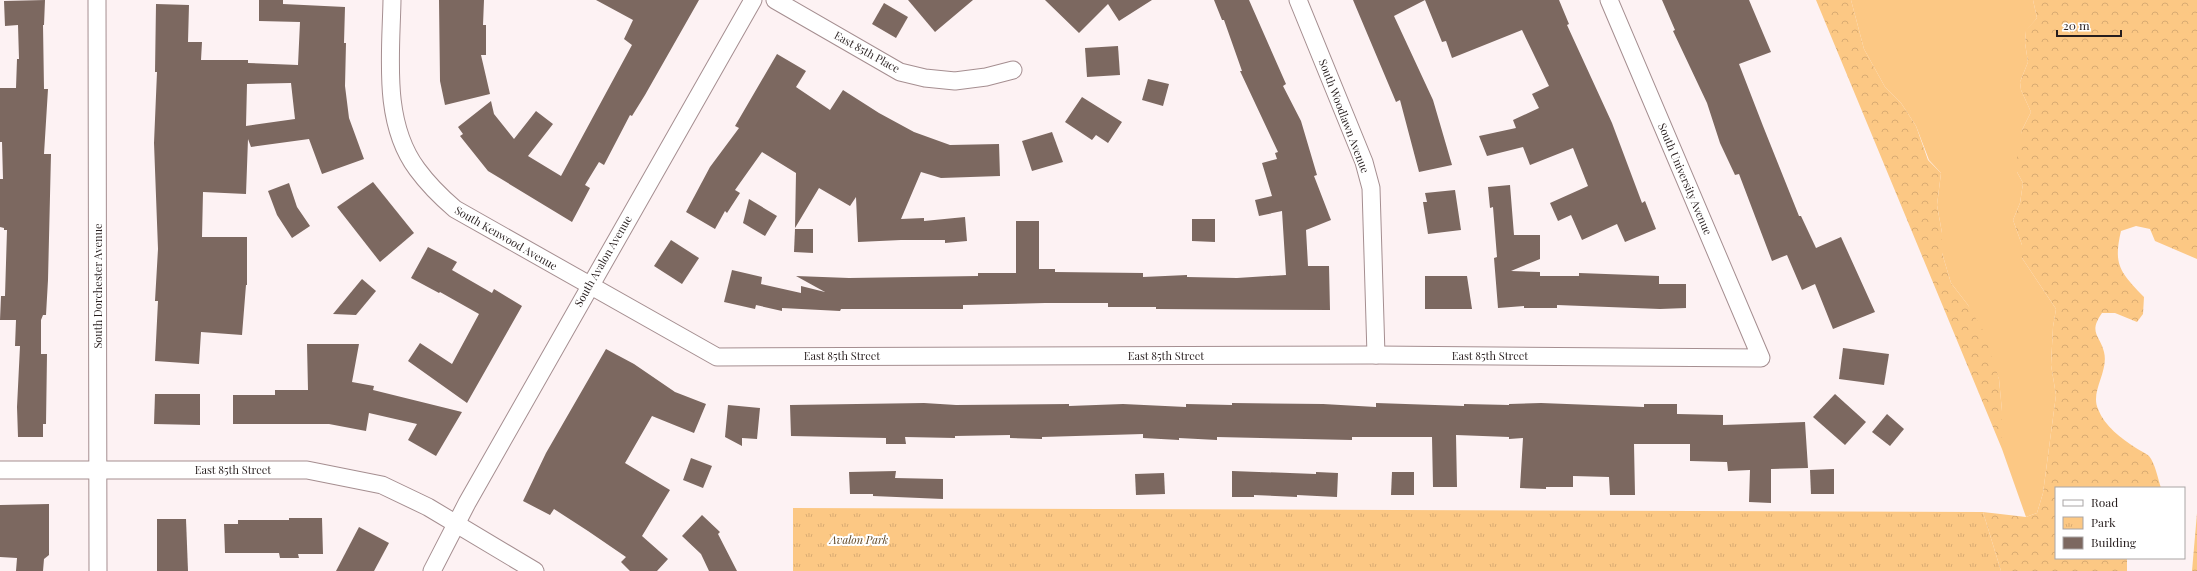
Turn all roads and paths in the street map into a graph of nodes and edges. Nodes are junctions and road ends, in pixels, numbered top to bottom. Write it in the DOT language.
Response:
graph roads {
  1 [pos="97,0"];
  2 [pos="392,0"];
  3 [pos="754,0"];
  4 [pos="775,0"];
  5 [pos="1298,0"];
  6 [pos="1609,0"];
  7 [pos="1013,70"];
  8 [pos="589,286"];
  9 [pos="1376,355"];
  10 [pos="1762,358"];
  11 [pos="0,470"];
  12 [pos="98,470"];
  13 [pos="456,523"];
  14 [pos="98,571"];
  15 [pos="432,571"];
  16 [pos="535,571"];
  1 -- 12 [label="street, South Dorchester Avenue"];
  2 -- 8 [label="street, South Kenwood Avenue"];
  3 -- 8 [label="street, South Avalon Avenue"];
  4 -- 7 [label="street, East 85th Place"];
  5 -- 9 [label="street, South Woodlawn Avenue"];
  6 -- 10 [label="street, South University Avenue"];
  8 -- 9 [label="street, East 85th Street"];
  8 -- 13 [label="street, South Avalon Avenue"];
  9 -- 10 [label="street, East 85th Street"];
  11 -- 12 [label="street, East 85th Street"];
  12 -- 13 [label="street, East 85th Street"];
  12 -- 14 [label="street, South Dorchester Avenue"];
  13 -- 15 [label="street"];
  13 -- 16 [label="street, East 85th Street"];
}
